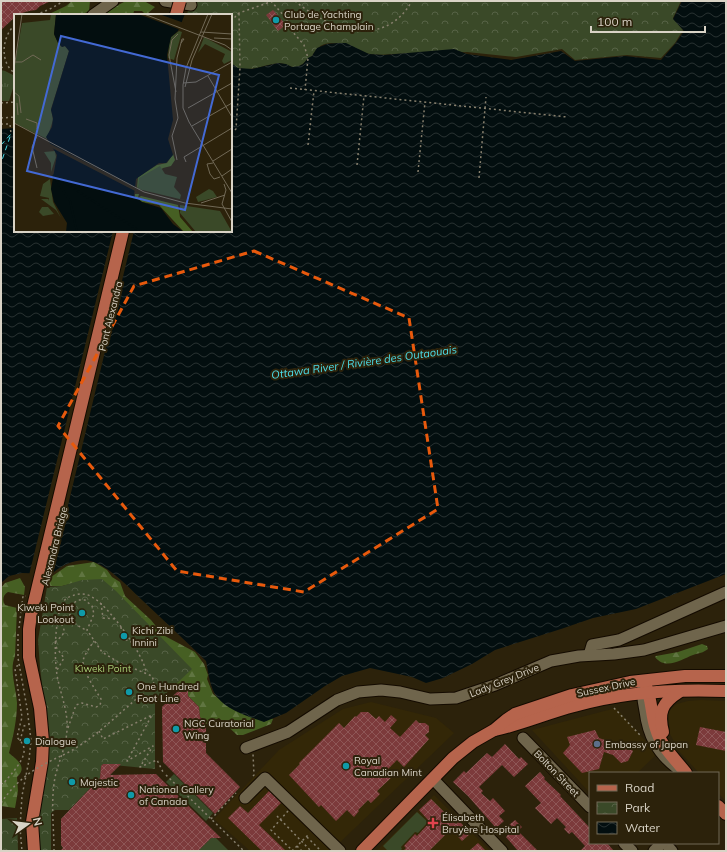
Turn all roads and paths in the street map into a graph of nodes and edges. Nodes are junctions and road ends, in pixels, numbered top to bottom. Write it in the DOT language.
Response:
graph roads {
  1 [pos="64,1"];
  2 [pos="113,1"];
  3 [pos="165,1"];
  4 [pos="271,1"];
  5 [pos="296,1"];
  6 [pos="412,1"];
  7 [pos="186,2"];
  8 [pos="239,13"];
  9 [pos="38,14"];
  10 [pos="94,14"];
  11 [pos="177,14"];
  12 [pos="183,14"];
  13 [pos="232,20"];
  14 [pos="14,26"];
  15 [pos="5,66"];
  16 [pos="1,68"];
  17 [pos="14,73"];
  18 [pos="290,88"];
  19 [pos="305,90"];
  20 [pos="314,91"];
  21 [pos="364,96"];
  22 [pos="486,97"];
  23 [pos="14,102"];
  24 [pos="425,102"];
  25 [pos="1,103"];
  26 [pos="485,109"];
  27 [pos="14,117"];
  28 [pos="567,117"];
  29 [pos="1,118"];
  30 [pos="1,124"];
  31 [pos="232,132"];
  32 [pos="11,134"];
  33 [pos="308,145"];
  34 [pos="357,164"];
  35 [pos="418,172"];
  36 [pos="479,178"];
  37 [pos="123,232"];
  38 [pos="131,232"];
  39 [pos="89,401"];
  40 [pos="726,592"];
  41 [pos="34,597"];
  42 [pos="100,602"];
  43 [pos="58,619"];
  44 [pos="116,620"];
  45 [pos="121,626"];
  46 [pos="726,626"];
  47 [pos="87,630"];
  48 [pos="94,641"];
  49 [pos="56,642"];
  50 [pos="132,642"];
  51 [pos="56,646"];
  52 [pos="589,655"];
  53 [pos="19,665"];
  54 [pos="25,665"];
  55 [pos="57,670"];
  56 [pos="146,672"];
  57 [pos="726,676"];
  58 [pos="643,680"];
  59 [pos="726,691"];
  60 [pos="680,692"];
  61 [pos="645,694"];
  62 [pos="612,706"];
  63 [pos="29,724"];
  64 [pos="68,730"];
  65 [pos="494,730"];
  66 [pos="99,731"];
  67 [pos="640,735"];
  68 [pos="524,738"];
  69 [pos="20,741"];
  70 [pos="249,747"];
  71 [pos="63,755"];
  72 [pos="676,760"];
  73 [pos="34,767"];
  74 [pos="163,772"];
  75 [pos="684,772"];
  76 [pos="684,772"];
  77 [pos="32,773"];
  78 [pos="166,775"];
  79 [pos="254,775"];
  80 [pos="433,779"];
  81 [pos="1,782"];
  82 [pos="245,798"];
  83 [pos="231,799"];
  84 [pos="1,803"];
  85 [pos="294,805"];
  86 [pos="589,806"];
  87 [pos="277,816"];
  88 [pos="211,819"];
  89 [pos="280,820"];
  90 [pos="316,826"];
  91 [pos="306,837"];
  92 [pos="302,842"];
  93 [pos="662,844"];
  94 [pos="664,844"];
  95 [pos="297,846"];
  96 [pos="22,851"];
  97 [pos="34,851"];
  98 [pos="54,851"];
  99 [pos="244,851"];
  100 [pos="292,851"];
  101 [pos="302,851"];
  102 [pos="311,851"];
  103 [pos="321,851"];
  104 [pos="340,851"];
  105 [pos="362,851"];
  106 [pos="502,851"];
  107 [pos="654,851"];
  108 [pos="672,851"];
  1 -- 9 [label="path"];
  2 -- 10 [label="street"];
  3 -- 7 [label="street"];
  4 -- 8 [label="path"];
  4 -- 19 [label="path"];
  5 -- 6 [label="path"];
  7 -- 11 [label="main road, bridge"];
  7 -- 12 [label="main road"];
  8 -- 13 [label="path"];
  8 -- 31 [label="path"];
  14 -- 15 [label="path"];
  15 -- 16 [label="path"];
  15 -- 17 [label="path"];
  18 -- 19 [label="path"];
  19 -- 20 [label="path"];
  20 -- 21 [label="path"];
  20 -- 33 [label="path"];
  21 -- 24 [label="path"];
  21 -- 34 [label="path"];
  22 -- 26 [label="path"];
  23 -- 25 [label="path"];
  24 -- 26 [label="path"];
  24 -- 35 [label="path"];
  26 -- 28 [label="path"];
  26 -- 36 [label="path"];
  27 -- 29 [label="path"];
  30 -- 32 [label="path"];
  37 -- 41 [label="main road"];
  38 -- 39 [label="main road, Pont Alexandra"];
  39 -- 41 [label="main road, Alexandra Bridge"];
  40 -- 52 [label="street"];
  41 -- 53 [label="path"];
  41 -- 97 [label="main road, Alexandra Bridge"];
  42 -- 43 [label="path"];
  42 -- 44 [label="path"];
  42 -- 44 [label="path"];
  43 -- 49 [label="path"];
  43 -- 49 [label="path"];
  44 -- 45 [label="path"];
  45 -- 50 [label="path"];
  45 -- 50 [label="path"];
  46 -- 52 [label="street, Lady Grey Drive"];
  47 -- 47 [label="path"];
  47 -- 48 [label="path"];
  48 -- 56 [label="path"];
  48 -- 64 [label="path"];
  49 -- 51 [label="path"];
  50 -- 56 [label="path"];
  51 -- 55 [label="path"];
  51 -- 55 [label="path"];
  52 -- 70 [label="street, Lady Grey Drive"];
  53 -- 54 [label="path"];
  53 -- 63 [label="path"];
  53 -- 69 [label="path"];
  55 -- 64 [label="path"];
  56 -- 66 [label="path"];
  57 -- 58 [label="main road, Sussex Drive"];
  58 -- 61 [label="main road"];
  58 -- 65 [label="main road, Sussex Drive"];
  59 -- 60 [label="main road, Sussex Drive"];
  60 -- 61 [label="main road, Sussex Drive"];
  60 -- 72 [label="main road"];
  61 -- 65 [label="main road, Sussex Drive"];
  61 -- 72 [label="main road"];
  61 -- 75 [label="street"];
  62 -- 67 [label="path"];
  63 -- 69 [label="path"];
  63 -- 96 [label="path"];
  64 -- 71 [label="path"];
  65 -- 80 [label="main road, Sussex Drive"];
  66 -- 71 [label="path"];
  66 -- 74 [label="path"];
  68 -- 86 [label="street, Bolton Street"];
  69 -- 81 [label="path"];
  70 -- 79 [label="path"];
  71 -- 84 [label="path, bridge"];
  71 -- 98 [label="path"];
  72 -- 76 [label="main road"];
  73 -- 77 [label="path"];
  78 -- 88 [label="path"];
  80 -- 105 [label="main road, Sussex Drive"];
  80 -- 106 [label="street"];
  82 -- 85 [label="street"];
  83 -- 88 [label="path"];
  85 -- 89 [label="path"];
  85 -- 90 [label="street"];
  87 -- 89 [label="path"];
  88 -- 99 [label="path"];
  89 -- 92 [label="path"];
  89 -- 100 [label="path"];
  90 -- 91 [label="path"];
  90 -- 104 [label="street"];
  91 -- 92 [label="path"];
  91 -- 103 [label="path"];
  92 -- 95 [label="path"];
  92 -- 102 [label="path"];
  93 -- 107 [label="street"];
  94 -- 108 [label="street"];
  95 -- 100 [label="path"];
  95 -- 101 [label="path"];
}
